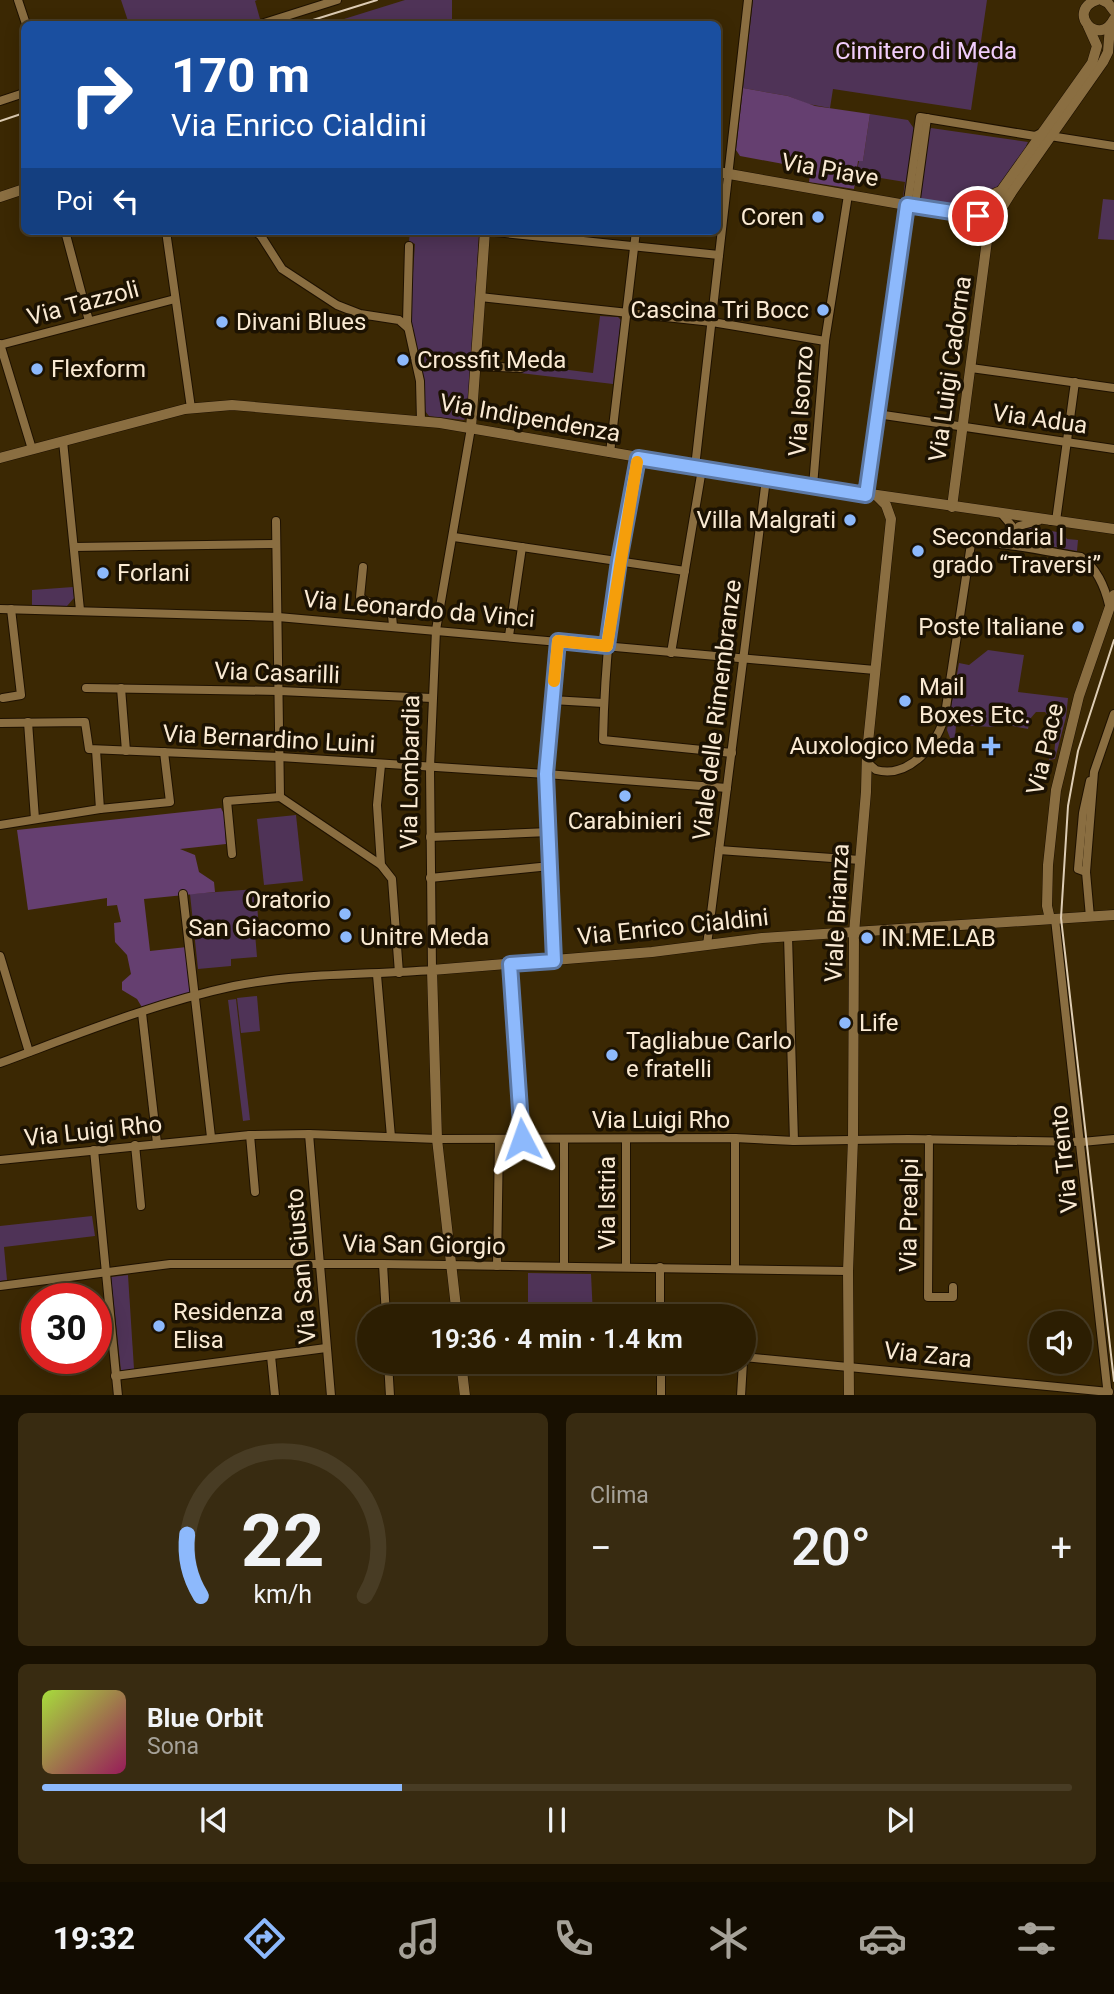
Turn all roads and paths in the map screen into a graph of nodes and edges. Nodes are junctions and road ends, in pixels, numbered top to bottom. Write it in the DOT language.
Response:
graph roads {
  1 [pos="18,0"];
  2 [pos="337,0"];
  3 [pos="748,0"];
  4 [pos="1086,4"];
  5 [pos="1109,10"];
  6 [pos="25,21"];
  7 [pos="270,21"];
  8 [pos="1088,26"];
  9 [pos="21,94"];
  10 [pos="0,102"];
  11 [pos="1047,134"];
  12 [pos="1114,146"];
  13 [pos="721,173"];
  14 [pos="729,174"];
  15 [pos="21,190"];
  16 [pos="1007,190"];
  17 [pos="848,195"];
  18 [pos="0,197"];
  19 [pos="911,205"];
  20 [pos="993,205"];
  21 [pos="935,209"];
  22 [pos="964,214"];
  23 [pos="990,233"];
  24 [pos="66,235"];
  25 [pos="167,235"];
  26 [pos="260,235"];
  27 [pos="485,235"];
  28 [pos="525,235"];
  29 [pos="635,235"];
  30 [pos="409,246"];
  31 [pos="634,246"];
  32 [pos="719,255"];
  33 [pos="480,297"];
  34 [pos="175,299"];
  35 [pos="627,313"];
  36 [pos="89,321"];
  37 [pos="712,322"];
  38 [pos="408,328"];
  39 [pos="825,341"];
  40 [pos="0,345"];
  41 [pos="2,361"];
  42 [pos="476,366"];
  43 [pos="521,368"];
  44 [pos="971,368"];
  45 [pos="1075,382"];
  46 [pos="1114,388"];
  47 [pos="191,408"];
  48 [pos="877,414"];
  49 [pos="421,421"];
  50 [pos="963,427"];
  51 [pos="471,428"];
  52 [pos="63,441"];
  53 [pos="1067,442"];
  54 [pos="32,449"];
  55 [pos="1114,449"];
  56 [pos="610,453"];
  57 [pos="0,458"];
  58 [pos="638,458"];
  59 [pos="699,468"];
  60 [pos="766,479"];
  61 [pos="813,486"];
  62 [pos="871,495"];
  63 [pos="903,500"];
  64 [pos="952,507"];
  65 [pos="1001,513"];
  66 [pos="891,519"];
  67 [pos="276,521"];
  68 [pos="1056,521"];
  69 [pos="1114,529"];
  70 [pos="1014,533"];
  71 [pos="454,537"];
  72 [pos="276,544"];
  73 [pos="1004,544"];
  74 [pos="74,547"];
  75 [pos="522,547"];
  76 [pos="619,561"];
  77 [pos="363,567"];
  78 [pos="685,571"];
  79 [pos="1112,600"];
  80 [pos="0,609"];
  81 [pos="11,609"];
  82 [pos="80,610"];
  83 [pos="278,617"];
  84 [pos="393,626"];
  85 [pos="436,630"];
  86 [pos="509,636"];
  87 [pos="558,641"];
  88 [pos="607,646"];
  89 [pos="671,653"];
  90 [pos="743,658"];
  91 [pos="875,670"];
  92 [pos="86,688"];
  93 [pos="121,688"];
  94 [pos="280,691"];
  95 [pos="4,698"];
  96 [pos="432,698"];
  97 [pos="552,700"];
  98 [pos="603,703"];
  99 [pos="1114,714"];
  100 [pos="28,722"];
  101 [pos="0,723"];
  102 [pos="96,750"];
  103 [pos="126,751"];
  104 [pos="164,752"];
  105 [pos="867,752"];
  106 [pos="732,753"];
  107 [pos="280,757"];
  108 [pos="381,765"];
  109 [pos="430,767"];
  110 [pos="886,772"];
  111 [pos="546,774"];
  112 [pos="727,788"];
  113 [pos="866,792"];
  114 [pos="279,797"];
  115 [pos="100,809"];
  116 [pos="35,819"];
  117 [pos="0,825"];
  118 [pos="548,832"];
  119 [pos="430,837"];
  120 [pos="719,850"];
  121 [pos="232,854"];
  122 [pos="860,860"];
  123 [pos="381,865"];
  124 [pos="550,866"];
  125 [pos="430,877"];
  126 [pos="183,894"];
  127 [pos="1114,915"];
  128 [pos="1090,917"];
  129 [pos="1053,919"];
  130 [pos="854,933"];
  131 [pos="788,936"];
  132 [pos="707,945"];
  133 [pos="0,957"];
  134 [pos="554,961"];
  135 [pos="510,964"];
  136 [pos="432,971"];
  137 [pos="399,973"];
  138 [pos="377,975"];
  139 [pos="196,996"];
  140 [pos="142,1013"];
  141 [pos="29,1052"];
  142 [pos="0,1063"];
  143 [pos="309,1134"];
  144 [pos="250,1135"];
  145 [pos="211,1137"];
  146 [pos="391,1137"];
  147 [pos="735,1138"];
  148 [pos="437,1139"];
  149 [pos="499,1139"];
  150 [pos="522,1139"];
  151 [pos="564,1139"];
  152 [pos="626,1139"];
  153 [pos="853,1139"];
  154 [pos="929,1139"];
  155 [pos="1114,1139"];
  156 [pos="794,1141"];
  157 [pos="1082,1142"];
  158 [pos="157,1143"];
  159 [pos="135,1145"];
  160 [pos="94,1150"];
  161 [pos="0,1160"];
  162 [pos="255,1192"];
  163 [pos="141,1206"];
  164 [pos="320,1264"];
  165 [pos="383,1264"];
  166 [pos="452,1265"];
  167 [pos="497,1266"];
  168 [pos="564,1266"];
  169 [pos="626,1267"];
  170 [pos="660,1267"];
  171 [pos="735,1268"];
  172 [pos="105,1271"];
  173 [pos="848,1271"];
  174 [pos="0,1286"];
  175 [pos="953,1287"];
  176 [pos="385,1304"];
  177 [pos="456,1304"];
  178 [pos="660,1304"];
  179 [pos="326,1348"];
  180 [pos="271,1356"];
  181 [pos="756,1360"];
  182 [pos="848,1367"];
  183 [pos="389,1374"];
  184 [pos="462,1374"];
  185 [pos="661,1374"];
  186 [pos="743,1374"];
  187 [pos="115,1376"];
  188 [pos="1109,1394"];
  189 [pos="118,1395"];
  190 [pos="275,1395"];
  191 [pos="331,1395"];
  192 [pos="390,1395"];
  193 [pos="465,1395"];
  194 [pos="662,1395"];
  195 [pos="741,1395"];
  196 [pos="849,1395"];
  1 -- 6 [label="street"];
  2 -- 7 [label="street"];
  3 -- 14 [label="street"];
  4 -- 5 [label="street"];
  4 -- 8 [label="street, Via Luigi Cadorna"];
  5 -- 8 [label="street"];
  5 -- 11 [label="street, Via Luigi Cadorna"];
  8 -- 11 [label="street, Via Luigi Cadorna"];
  9 -- 10 [label="street"];
  11 -- 12 [label="street"];
  11 -- 16 [label="street, Via Luigi Cadorna"];
  11 -- 19 [label="street"];
  13 -- 14 [label="street, Via Piave"];
  14 -- 17 [label="street, Via Piave"];
  14 -- 32 [label="street"];
  15 -- 18 [label="street"];
  16 -- 20 [label="street, Via Luigi Cadorna"];
  16 -- 21 [label="street, Via Piave"];
  16 -- 23 [label="street, Via Luigi Cadorna"];
  17 -- 19 [label="street, Via Piave"];
  17 -- 39 [label="street, Via Isonzo"];
  19 -- 21 [label="street, Via Piave"];
  19 -- 48 [label="street"];
  20 -- 22 [label="street, Via Piave"];
  20 -- 23 [label="street, Via Luigi Cadorna"];
  21 -- 22 [label="street, Via Piave"];
  22 -- 23 [label="street, Via Piave"];
  23 -- 44 [label="street, Via Luigi Cadorna"];
  24 -- 36 [label="street"];
  25 -- 34 [label="street"];
  26 -- 38 [label="street"];
  27 -- 33 [label="street, Via Lombardia"];
  28 -- 31 [label="street"];
  29 -- 31 [label="street"];
  30 -- 38 [label="street"];
  31 -- 32 [label="street"];
  31 -- 35 [label="street"];
  32 -- 37 [label="street"];
  33 -- 35 [label="street"];
  33 -- 42 [label="street, Via Lombardia"];
  34 -- 36 [label="street, Via Tazzoli"];
  34 -- 47 [label="street"];
  35 -- 37 [label="street"];
  35 -- 56 [label="street"];
  36 -- 40 [label="street, Via Tazzoli"];
  37 -- 39 [label="street"];
  37 -- 59 [label="street"];
  38 -- 49 [label="street"];
  39 -- 61 [label="street, Via Isonzo"];
  40 -- 41 [label="street"];
  41 -- 54 [label="street"];
  42 -- 43 [label="street"];
  42 -- 51 [label="street, Via Lombardia"];
  44 -- 45 [label="street"];
  44 -- 50 [label="street, Via Luigi Cadorna"];
  45 -- 46 [label="street"];
  45 -- 53 [label="street"];
  47 -- 49 [label="street, Via Indipendenza"];
  47 -- 52 [label="street, Via Indipendenza"];
  48 -- 50 [label="street, Via Adua"];
  48 -- 62 [label="street"];
  49 -- 51 [label="street, Via Indipendenza"];
  50 -- 53 [label="street, Via Adua"];
  50 -- 64 [label="street, Via Luigi Cadorna"];
  51 -- 56 [label="street, Via Indipendenza"];
  51 -- 71 [label="street, Via Lombardia"];
  52 -- 54 [label="street, Via Indipendenza"];
  52 -- 74 [label="street"];
  53 -- 55 [label="street, Via Adua"];
  53 -- 68 [label="street"];
  54 -- 57 [label="street, Via Indipendenza"];
  56 -- 58 [label="street, Via Indipendenza"];
  58 -- 59 [label="street, Via Indipendenza"];
  58 -- 76 [label="street"];
  59 -- 60 [label="street, Via Indipendenza"];
  59 -- 78 [label="street"];
  60 -- 61 [label="street, Via Indipendenza"];
  60 -- 90 [label="street, Viale delle Rimembranze"];
  61 -- 62 [label="street, Via Indipendenza"];
  62 -- 63 [label="street, Via Indipendenza"];
  62 -- 66 [label="street"];
  63 -- 64 [label="street, Via Indipendenza"];
  63 -- 66 [label="street, Viale Brianza"];
  64 -- 65 [label="street, Via Indipendenza"];
  65 -- 68 [label="street, Via Indipendenza"];
  65 -- 70 [label="street"];
  66 -- 91 [label="street, Viale Brianza"];
  67 -- 72 [label="street"];
  68 -- 69 [label="street, Via Indipendenza"];
  68 -- 70 [label="street, Via Indipendenza"];
  70 -- 73 [label="street"];
  71 -- 75 [label="street"];
  71 -- 85 [label="street, Via Lombardia"];
  72 -- 74 [label="street"];
  72 -- 83 [label="street"];
  73 -- 79 [label="street"];
  73 -- 110 [label="street"];
  74 -- 82 [label="street"];
  75 -- 76 [label="street"];
  75 -- 86 [label="street"];
  76 -- 78 [label="street"];
  76 -- 88 [label="street"];
  77 -- 84 [label="street"];
  78 -- 89 [label="street"];
  79 -- 129 [label="street, Via Pace"];
  80 -- 81 [label="street, Via Leonardo da Vinci"];
  81 -- 82 [label="street, Via Leonardo da Vinci"];
  81 -- 95 [label="street"];
  82 -- 83 [label="street, Via Leonardo da Vinci"];
  83 -- 84 [label="street, Via Leonardo da Vinci"];
  83 -- 94 [label="street"];
  84 -- 85 [label="street, Via Leonardo da Vinci"];
  85 -- 86 [label="street, Via Leonardo da Vinci"];
  85 -- 96 [label="street, Via Lombardia"];
  86 -- 87 [label="street, Via Leonardo da Vinci"];
  87 -- 88 [label="street, Via Leonardo da Vinci"];
  87 -- 97 [label="street"];
  88 -- 89 [label="street, Via Leonardo da Vinci"];
  88 -- 98 [label="street"];
  89 -- 90 [label="street, Via Leonardo da Vinci"];
  90 -- 91 [label="street, Via Leonardo da Vinci"];
  90 -- 106 [label="street, Viale delle Rimembranze"];
  91 -- 105 [label="street, Viale Brianza"];
  92 -- 93 [label="street, Via Casarilli"];
  93 -- 94 [label="street, Via Casarilli"];
  93 -- 103 [label="street"];
  94 -- 96 [label="street, Via Casarilli"];
  94 -- 107 [label="street"];
  96 -- 109 [label="street, Via Lombardia"];
  97 -- 98 [label="street"];
  97 -- 111 [label="street"];
  98 -- 106 [label="street"];
  99 -- 128 [label="street"];
  100 -- 101 [label="street"];
  100 -- 102 [label="street"];
  100 -- 116 [label="street"];
  102 -- 103 [label="street, Via Bernardino Luini"];
  102 -- 115 [label="street"];
  103 -- 104 [label="street, Via Bernardino Luini"];
  104 -- 107 [label="street, Via Bernardino Luini"];
  104 -- 115 [label="street"];
  105 -- 110 [label="street"];
  105 -- 113 [label="street, Viale Brianza"];
  106 -- 112 [label="street, Viale delle Rimembranze"];
  107 -- 108 [label="street, Via Bernardino Luini"];
  107 -- 114 [label="street"];
  108 -- 109 [label="street, Via Bernardino Luini"];
  108 -- 123 [label="street"];
  109 -- 111 [label="street, Via Bernardino Luini"];
  109 -- 119 [label="street, Via Lombardia"];
  110 -- 113 [label="street"];
  111 -- 112 [label="street, Via Bernardino Luini"];
  111 -- 118 [label="street"];
  112 -- 120 [label="street, Viale delle Rimembranze"];
  113 -- 122 [label="street, Viale Brianza"];
  114 -- 121 [label="street"];
  114 -- 123 [label="street"];
  115 -- 116 [label="street"];
  116 -- 117 [label="street"];
  118 -- 119 [label="street"];
  118 -- 124 [label="street"];
  119 -- 125 [label="street, Via Lombardia"];
  120 -- 122 [label="street"];
  120 -- 132 [label="street, Viale delle Rimembranze"];
  122 -- 130 [label="street, Viale Brianza"];
  123 -- 137 [label="street"];
  124 -- 125 [label="street"];
  124 -- 134 [label="street"];
  125 -- 136 [label="street, Via Lombardia"];
  126 -- 139 [label="street"];
  127 -- 128 [label="street, Via Enrico Cialdini"];
  128 -- 129 [label="street, Via Enrico Cialdini"];
  129 -- 130 [label="street, Via Enrico Cialdini"];
  129 -- 157 [label="street, Via Trento"];
  130 -- 131 [label="street, Via Enrico Cialdini"];
  130 -- 153 [label="street, Viale Brianza"];
  131 -- 132 [label="street, Via Enrico Cialdini"];
  131 -- 156 [label="street"];
  132 -- 134 [label="street, Via Enrico Cialdini"];
  133 -- 141 [label="street"];
  134 -- 135 [label="street, Via Enrico Cialdini"];
  135 -- 136 [label="street, Via Enrico Cialdini"];
  135 -- 150 [label="street"];
  136 -- 137 [label="street, Via Enrico Cialdini"];
  136 -- 148 [label="street, Via Lombardia"];
  137 -- 138 [label="street, Via Enrico Cialdini"];
  138 -- 139 [label="street, Via Enrico Cialdini"];
  138 -- 146 [label="street"];
  139 -- 140 [label="street, Via Enrico Cialdini"];
  139 -- 145 [label="street"];
  140 -- 141 [label="street, Via Enrico Cialdini"];
  140 -- 158 [label="street"];
  141 -- 142 [label="street, Via Enrico Cialdini"];
  143 -- 144 [label="street, Via Luigi Rho"];
  143 -- 146 [label="street, Via Luigi Rho"];
  143 -- 164 [label="street, Via San Giusto"];
  144 -- 145 [label="street, Via Luigi Rho"];
  144 -- 162 [label="street"];
  145 -- 158 [label="street, Via Luigi Rho"];
  146 -- 148 [label="street, Via Luigi Rho"];
  147 -- 152 [label="street, Via Luigi Rho"];
  147 -- 156 [label="street, Via Luigi Rho"];
  147 -- 171 [label="street"];
  148 -- 149 [label="street, Via Luigi Rho"];
  148 -- 166 [label="street, Via Lombardia"];
  149 -- 150 [label="street, Via Luigi Rho"];
  149 -- 167 [label="street"];
  150 -- 151 [label="street, Via Luigi Rho"];
  151 -- 152 [label="street, Via Luigi Rho"];
  151 -- 168 [label="street"];
  152 -- 169 [label="street, Via Istria"];
  153 -- 154 [label="street, Via Luigi Rho"];
  153 -- 156 [label="street, Via Luigi Rho"];
  153 -- 173 [label="street, Viale Brianza"];
  154 -- 157 [label="street, Via Luigi Rho"];
  154 -- 175 [label="street, Via Prealpi"];
  155 -- 157 [label="street, Via Luigi Rho"];
  157 -- 188 [label="street, Via Trento"];
  158 -- 159 [label="street, Via Luigi Rho"];
  159 -- 160 [label="street, Via Luigi Rho"];
  159 -- 163 [label="street"];
  160 -- 161 [label="street, Via Luigi Rho"];
  160 -- 172 [label="street"];
  164 -- 165 [label="street, Via San Giorgio"];
  164 -- 172 [label="street, Via San Giorgio"];
  164 -- 179 [label="street, Via San Giusto"];
  165 -- 166 [label="street, Via San Giorgio"];
  165 -- 176 [label="street"];
  166 -- 167 [label="street, Via San Giorgio"];
  166 -- 177 [label="street, Via Lombardia"];
  167 -- 168 [label="street, Via San Giorgio"];
  168 -- 169 [label="street, Via San Giorgio"];
  169 -- 170 [label="street, Via San Giorgio"];
  170 -- 171 [label="street, Via San Giorgio"];
  170 -- 178 [label="street"];
  171 -- 173 [label="street, Via San Giorgio"];
  172 -- 174 [label="street, Via San Giorgio"];
  172 -- 187 [label="street"];
  173 -- 182 [label="street, Viale Brianza"];
  179 -- 180 [label="street"];
  179 -- 191 [label="street, Via San Giusto"];
  180 -- 187 [label="street"];
  180 -- 190 [label="street"];
  181 -- 182 [label="street, Via Zara"];
  182 -- 188 [label="street, Via Zara"];
  182 -- 196 [label="street, Viale Brianza"];
  183 -- 192 [label="street"];
  184 -- 193 [label="street"];
  185 -- 194 [label="street"];
  186 -- 195 [label="street"];
  187 -- 189 [label="street"];
}
